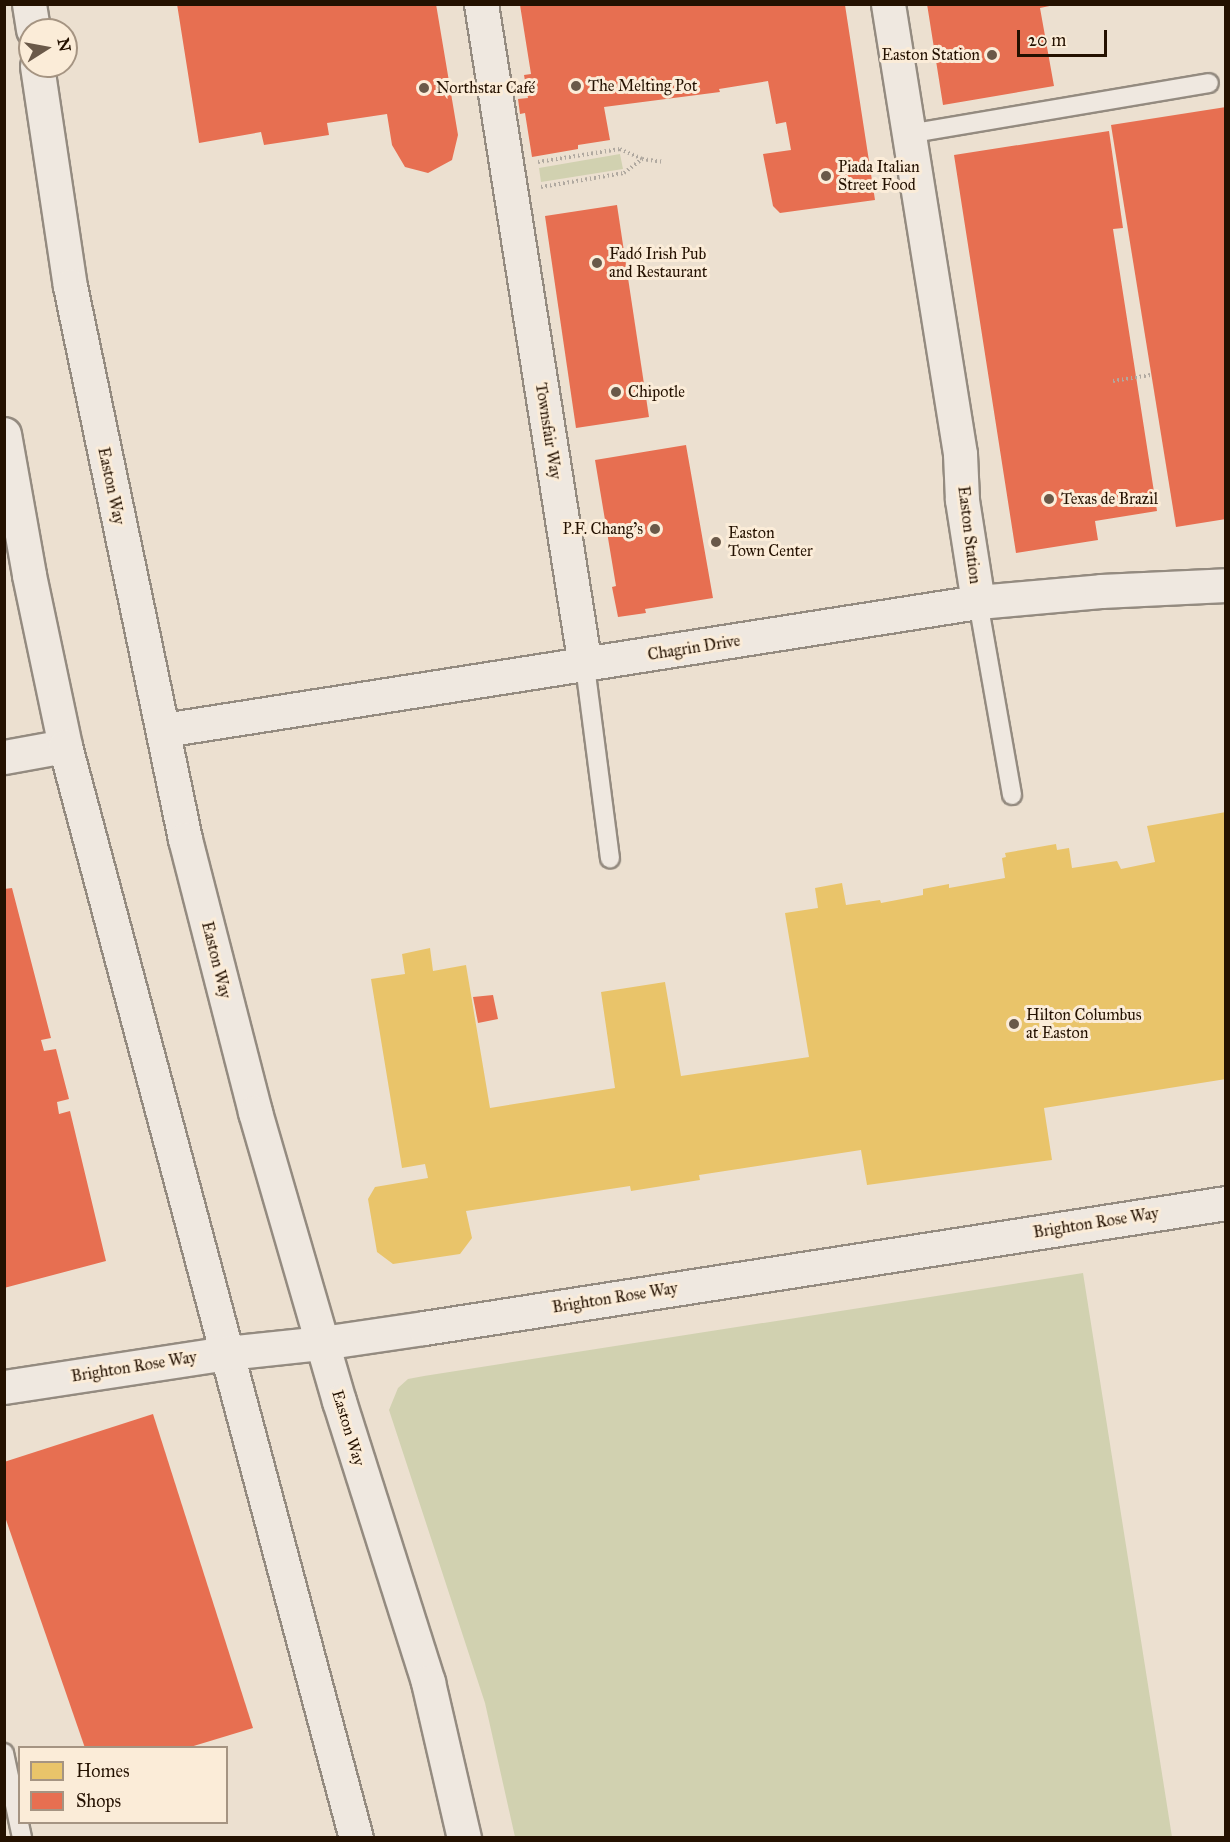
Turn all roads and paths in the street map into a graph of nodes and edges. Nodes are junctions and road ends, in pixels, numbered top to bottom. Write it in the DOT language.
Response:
graph roads {
  1 [pos="481,4"];
  2 [pos="888,4"];
  3 [pos="40,78"];
  4 [pos="1209,83"];
  5 [pos="908,134"];
  6 [pos="642,159"];
  7 [pos="664,162"];
  8 [pos="509,179"];
  9 [pos="1151,375"];
  10 [pos="1113,381"];
  11 [pos="4,434"];
  12 [pos="1226,585"];
  13 [pos="978,603"];
  14 [pos="585,666"];
  15 [pos="164,730"];
  16 [pos="65,746"];
  17 [pos="4,757"];
  18 [pos="1012,795"];
  19 [pos="610,858"];
  20 [pos="1226,1203"];
  21 [pos="322,1343"];
  22 [pos="227,1353"];
  23 [pos="4,1387"];
  24 [pos="4,1753"];
  25 [pos="18,1819"];
  26 [pos="356,1838"];
  27 [pos="464,1838"];
  1 -- 8 [label="street, Townsfair Way"];
  2 -- 5 [label="street, Easton Station"];
  3 -- 15 [label="street, Easton Way"];
  4 -- 5 [label="lane"];
  5 -- 13 [label="street, Easton Station"];
  6 -- 7 [label="path"];
  6 -- 8 [label="path"];
  6 -- 8 [label="path"];
  8 -- 14 [label="street, Townsfair Way"];
  9 -- 10 [label="path"];
  11 -- 16 [label="street"];
  12 -- 13 [label="street, Chagrin Drive"];
  13 -- 14 [label="street, Chagrin Drive"];
  13 -- 18 [label="lane"];
  14 -- 15 [label="street, Chagrin Drive"];
  14 -- 19 [label="lane, Townsfair Way"];
  15 -- 21 [label="street, Easton Way"];
  16 -- 17 [label="street"];
  16 -- 22 [label="street"];
  20 -- 21 [label="street, Brighton Rose Way"];
  21 -- 22 [label="street, Brighton Rose Way"];
  21 -- 27 [label="street, Easton Way"];
  22 -- 23 [label="street, Brighton Rose Way"];
  22 -- 26 [label="street"];
  24 -- 25 [label="lane"];
}
